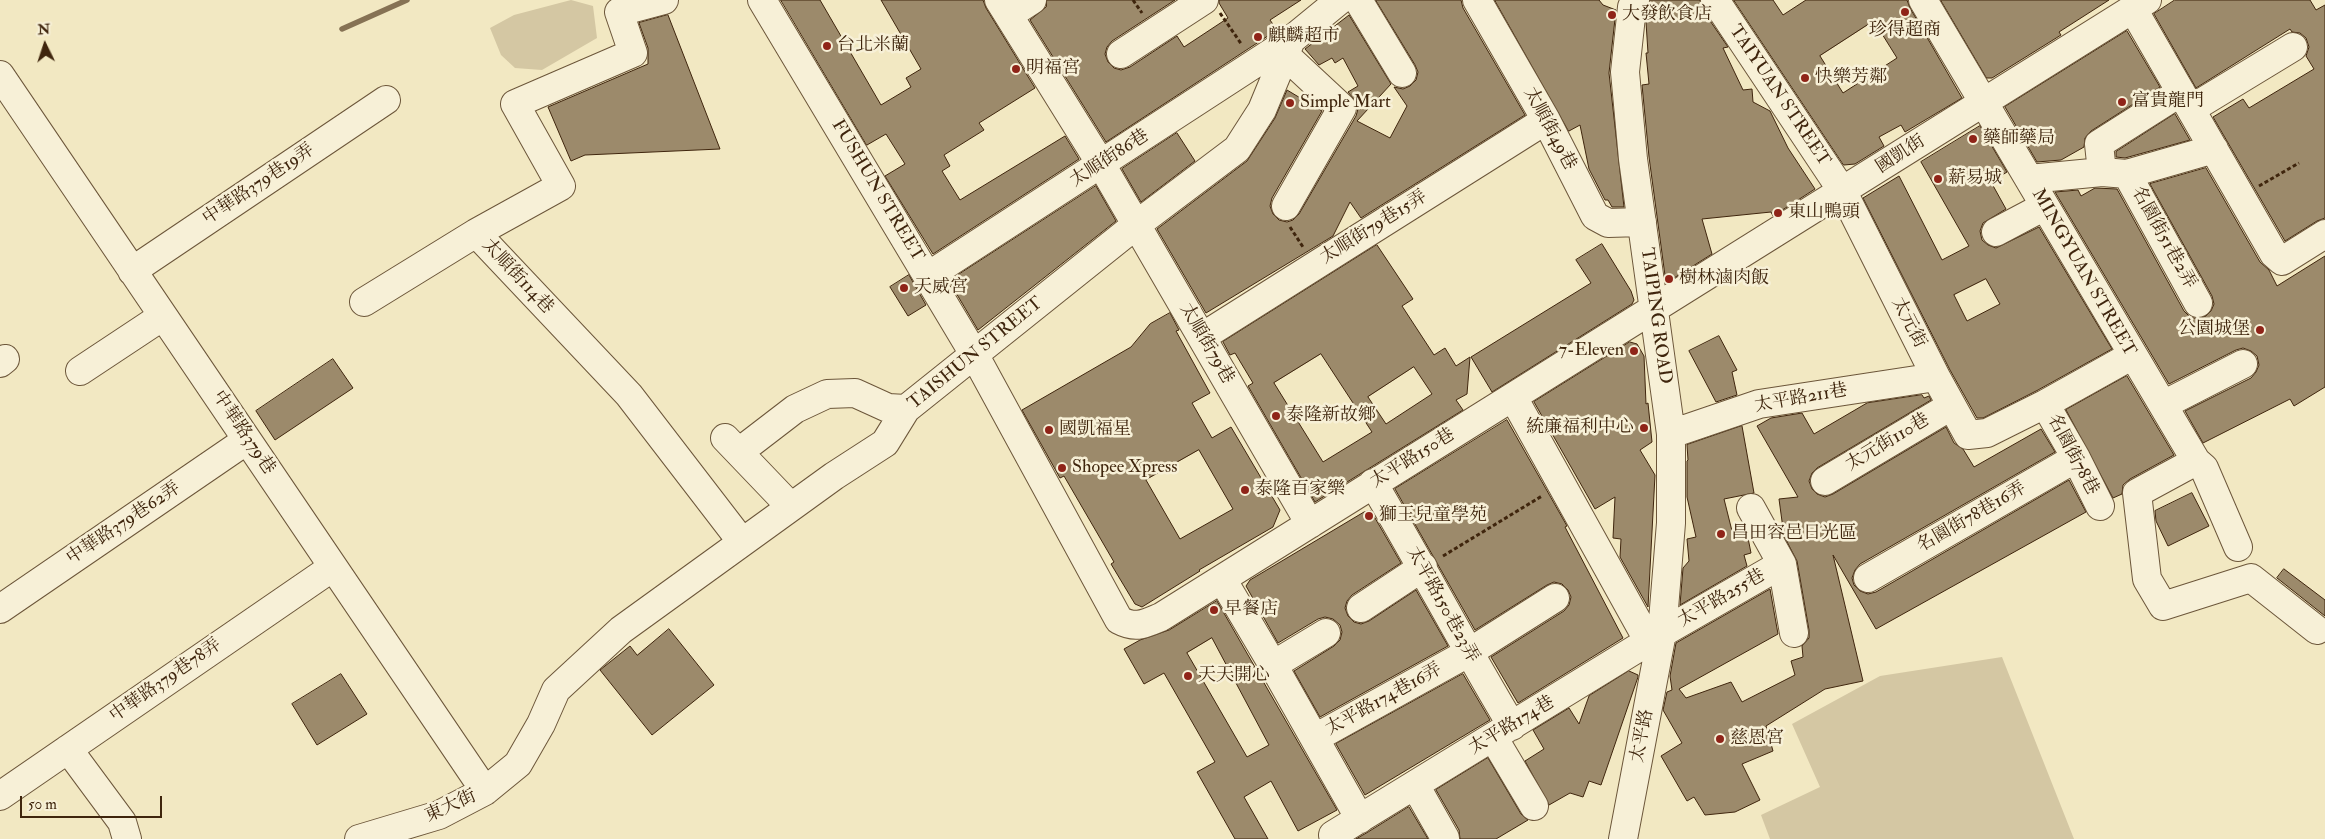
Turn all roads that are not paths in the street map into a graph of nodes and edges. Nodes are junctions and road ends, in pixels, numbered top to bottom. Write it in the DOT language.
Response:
graph roads {
  1 [pos="664,0"];
  2 [pos="762,0"];
  3 [pos="1032,0"];
  4 [pos="1340,0"];
  5 [pos="1358,0"];
  6 [pos="1477,0"];
  7 [pos="1627,2"];
  8 [pos="1721,2"];
  9 [pos="1210,4"];
  10 [pos="1934,4"];
  11 [pos="2140,4"];
  12 [pos="1004,8"];
  13 [pos="1288,47"];
  14 [pos="2293,47"];
  15 [pos="1121,54"];
  16 [pos="1402,73"];
  17 [pos="3,86"];
  18 [pos="386,100"];
  19 [pos="2186,100"];
  20 [pos="1983,102"];
  21 [pos="1546,120"];
  22 [pos="2214,149"];
  23 [pos="1101,164"];
  24 [pos="2115,173"];
  25 [pos="2028,179"];
  26 [pos="1843,192"];
  27 [pos="1286,206"];
  28 [pos="2045,206"];
  29 [pos="1642,222"];
  30 [pos="1136,225"];
  31 [pos="1996,232"];
  32 [pos="476,234"];
  33 [pos="2325,234"];
  34 [pos="132,271"];
  35 [pos="928,276"];
  36 [pos="364,302"];
  37 [pos="2198,303"];
  38 [pos="1654,309"];
  39 [pos="163,316"];
  40 [pos="1202,337"];
  41 [pos="974,354"];
  42 [pos="2131,356"];
  43 [pos="2243,364"];
  44 [pos="80,371"];
  45 [pos="1936,377"];
  46 [pos="1513,397"];
  47 [pos="2045,404"];
  48 [pos="1951,406"];
  49 [pos="2162,406"];
  50 [pos="906,409"];
  51 [pos="1987,433"];
  52 [pos="1671,434"];
  53 [pos="247,440"];
  54 [pos="2076,458"];
  55 [pos="2196,462"];
  56 [pos="1825,481"];
  57 [pos="1373,483"];
  58 [pos="2100,506"];
  59 [pos="791,507"];
  60 [pos="1751,508"];
  61 [pos="1310,524"];
  62 [pos="742,542"];
  63 [pos="2238,546"];
  64 [pos="1782,564"];
  65 [pos="333,567"];
  66 [pos="1423,568"];
  67 [pos="1868,578"];
  68 [pos="1222,579"];
  69 [pos="1555,598"];
  70 [pos="1361,608"];
  71 [pos="0,609"];
  72 [pos="1119,620"];
  73 [pos="2317,630"];
  74 [pos="1326,633"];
  75 [pos="1794,633"];
  76 [pos="1656,638"];
  77 [pos="1468,653"];
  78 [pos="1273,665"];
  79 [pos="1503,732"];
  80 [pos="1315,738"];
  81 [pos="68,749"];
  82 [pos="1415,785"];
  83 [pos="485,792"];
  84 [pos="0,796"];
  85 [pos="1534,806"];
  86 [pos="1360,819"];
  87 [pos="1445,838"];
  88 [pos="127,839"];
  89 [pos="359,839"];
  90 [pos="1335,839"];
  91 [pos="1623,839"];
  1 -- 32 [label="street, 太順街114巷"];
  2 -- 35 [label="street, FUSHUN STREET"];
  3 -- 12 [label="street"];
  4 -- 13 [label="street, TAISHUN STREET"];
  5 -- 16 [label="street"];
  6 -- 21 [label="street, 太順街49巷"];
  7 -- 29 [label="street, TAIPING ROAD"];
  8 -- 26 [label="street, TAIYUAN STREET"];
  9 -- 15 [label="street"];
  10 -- 20 [label="street, MINGYUAN STREET"];
  11 -- 19 [label="street"];
  11 -- 20 [label="street, 國凱街"];
  12 -- 23 [label="street, 太順街79巷"];
  13 -- 23 [label="street, 太順街86巷"];
  13 -- 27 [label="street"];
  13 -- 30 [label="street, TAISHUN STREET"];
  14 -- 19 [label="street"];
  17 -- 34 [label="street, 中華路379巷"];
  18 -- 34 [label="street, 中華路379巷19弄"];
  19 -- 22 [label="street"];
  19 -- 24 [label="street"];
  20 -- 25 [label="street, MINGYUAN STREET"];
  20 -- 26 [label="street, 國凱街"];
  21 -- 29 [label="street, 太順街49巷"];
  21 -- 40 [label="street, 太順街79巷15弄"];
  22 -- 24 [label="street"];
  22 -- 33 [label="street"];
  23 -- 30 [label="street, 太順街79巷"];
  23 -- 35 [label="street, 太順街86巷"];
  24 -- 25 [label="street"];
  24 -- 37 [label="street, 名園街51巷2弄"];
  25 -- 28 [label="street, MINGYUAN STREET"];
  26 -- 38 [label="street, 國凱街"];
  26 -- 45 [label="street, 太元街"];
  28 -- 31 [label="street"];
  28 -- 42 [label="street, MINGYUAN STREET"];
  29 -- 38 [label="street, TAIPING ROAD"];
  30 -- 40 [label="street, 太順街79巷"];
  30 -- 41 [label="street, TAISHUN STREET"];
  32 -- 36 [label="street"];
  32 -- 62 [label="street, 太順街114巷"];
  34 -- 39 [label="street, 中華路379巷"];
  35 -- 41 [label="street, FUSHUN STREET"];
  38 -- 46 [label="street, 太平路150巷"];
  38 -- 52 [label="street, TAIPING ROAD"];
  39 -- 44 [label="street"];
  39 -- 53 [label="street, 中華路379巷"];
  40 -- 61 [label="street, 太順街79巷"];
  41 -- 50 [label="street, TAISHUN STREET"];
  41 -- 72 [label="street, FUSHUN STREET"];
  42 -- 47 [label="street, 名園街78巷"];
  42 -- 49 [label="street, MINGYUAN STREET"];
  43 -- 49 [label="street"];
  45 -- 48 [label="street, 太元街"];
  45 -- 52 [label="street, 太平路211巷"];
  46 -- 57 [label="street, 太平路150巷"];
  46 -- 76 [label="street"];
  47 -- 51 [label="street, 名園街78巷"];
  47 -- 54 [label="street, 名園街78巷"];
  48 -- 51 [label="street, 太元街"];
  48 -- 56 [label="street, 太元街110巷"];
  49 -- 55 [label="street, MINGYUAN STREET"];
  50 -- 59 [label="street, TAISHUN STREET"];
  50 -- 59 [label="street"];
  52 -- 76 [label="street, TAIPING ROAD"];
  53 -- 65 [label="street, 中華路379巷"];
  53 -- 71 [label="street, 中華路379巷62弄"];
  54 -- 58 [label="street, 名園街78巷"];
  54 -- 67 [label="street, 名園街78巷16弄"];
  55 -- 63 [label="street, MINGYUAN STREET"];
  55 -- 73 [label="street"];
  57 -- 61 [label="street, 太平路150巷"];
  57 -- 66 [label="street, 太平路150巷23弄"];
  59 -- 62 [label="street, TAISHUN STREET"];
  60 -- 64 [label="street, 太平路255巷"];
  61 -- 68 [label="street, 太平路150巷"];
  62 -- 83 [label="street, TAISHUN STREET"];
  64 -- 75 [label="street, 太平路255巷"];
  64 -- 76 [label="street, 太平路255巷"];
  65 -- 81 [label="street, 中華路379巷78弄"];
  65 -- 83 [label="street, 中華路379巷"];
  66 -- 70 [label="street"];
  66 -- 77 [label="street, 太平路150巷23弄"];
  68 -- 72 [label="street, 太平路150巷"];
  68 -- 78 [label="street"];
  69 -- 77 [label="street, 太平路174巷16弄"];
  74 -- 78 [label="street"];
  76 -- 79 [label="street, 太平路174巷"];
  76 -- 91 [label="street, 太平路"];
  77 -- 79 [label="street, 太平路150巷23弄"];
  77 -- 80 [label="street, 太平路174巷16弄"];
  78 -- 80 [label="street"];
  79 -- 82 [label="street, 太平路174巷"];
  79 -- 85 [label="street, 太平路150巷23弄"];
  80 -- 86 [label="street"];
  81 -- 84 [label="street, 中華路379巷78弄"];
  81 -- 88 [label="street"];
  82 -- 86 [label="street, 太平路174巷"];
  82 -- 87 [label="street"];
  83 -- 89 [label="street, 東大街"];
  86 -- 90 [label="street, 太平路174巷"];
}
